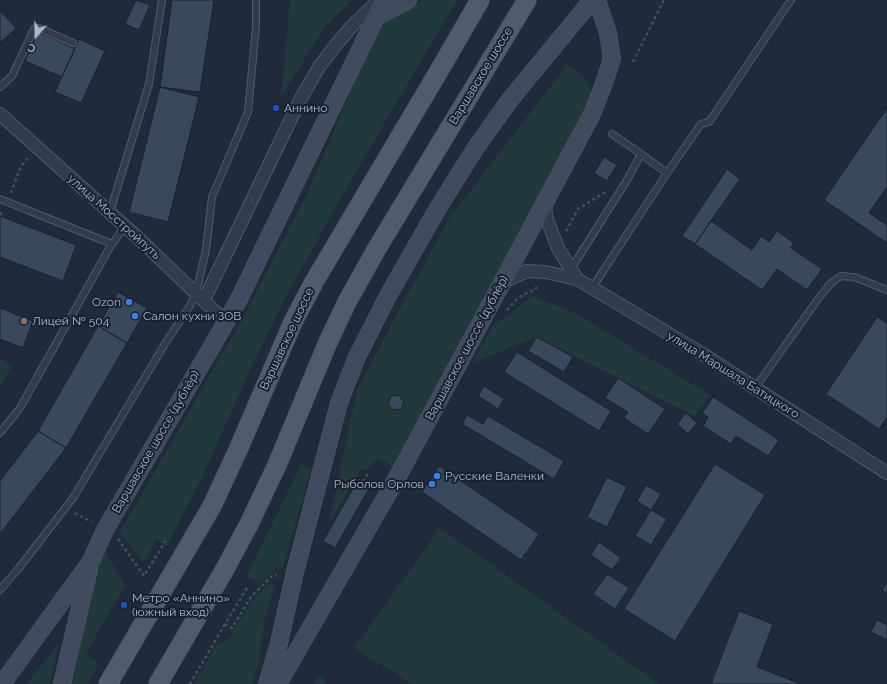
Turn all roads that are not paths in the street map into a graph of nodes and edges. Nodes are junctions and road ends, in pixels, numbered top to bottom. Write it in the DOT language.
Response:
graph roads {
  1 [pos="162,0"];
  2 [pos="256,0"];
  3 [pos="379,0"];
  4 [pos="384,0"];
  5 [pos="408,0"];
  6 [pos="480,0"];
  7 [pos="527,0"];
  8 [pos="592,0"];
  9 [pos="597,0"];
  10 [pos="791,0"];
  11 [pos="376,17"];
  12 [pos="73,43"];
  13 [pos="0,88"];
  14 [pos="0,114"];
  15 [pos="612,134"];
  16 [pos="641,154"];
  17 [pos="667,173"];
  18 [pos="0,199"];
  19 [pos="545,203"];
  20 [pos="110,212"];
  21 [pos="125,226"];
  22 [pos="112,244"];
  23 [pos="574,274"];
  24 [pos="502,283"];
  25 [pos="886,287"];
  26 [pos="592,288"];
  27 [pos="200,296"];
  28 [pos="226,322"];
  29 [pos="755,388"];
  30 [pos="0,433"];
  31 [pos="887,473"];
  32 [pos="91,562"];
  33 [pos="0,590"];
  34 [pos="2,684"];
  35 [pos="62,684"];
  36 [pos="108,684"];
  37 [pos="158,684"];
  38 [pos="267,684"];
  39 [pos="278,684"];
  1 -- 20 [label="lane"];
  2 -- 27 [label="lane"];
  3 -- 27 [label="street"];
  4 -- 11 [label="main road, Варшавское шоссе (дублёр)"];
  5 -- 11 [label="main road"];
  6 -- 36 [label="main road, Варшавское шоссе"];
  7 -- 37 [label="main road, Варшавское шоссе"];
  8 -- 38 [label="main road"];
  9 -- 19 [label="main road, Варшавское шоссе (дублёр)"];
  10 -- 17 [label="lane"];
  11 -- 28 [label="main road, Варшавское шоссе (дублёр)"];
  12 -- 13 [label="lane"];
  14 -- 20 [label="street, улица Мосстройпуть"];
  15 -- 16 [label="lane"];
  16 -- 17 [label="lane"];
  16 -- 23 [label="lane"];
  17 -- 26 [label="lane"];
  18 -- 22 [label="lane"];
  19 -- 23 [label="street, улица Маршала Батицкого"];
  19 -- 24 [label="main road, Варшавское шоссе (дублёр)"];
  20 -- 21 [label="street, улица Мосстройпуть"];
  21 -- 22 [label="lane"];
  21 -- 27 [label="street, улица Мосстройпуть"];
  22 -- 30 [label="lane"];
  23 -- 24 [label="street, улица Маршала Батицкого"];
  23 -- 26 [label="street, улица Маршала Батицкого"];
  24 -- 39 [label="main road, Варшавское шоссе (дублёр)"];
  25 -- 29 [label="lane"];
  26 -- 29 [label="street, улица Маршала Батицкого"];
  27 -- 28 [label="street, улица Мосстройпуть"];
  27 -- 33 [label="lane"];
  28 -- 32 [label="main road, Варшавское шоссе (дублёр)"];
  29 -- 31 [label="street, улица Маршала Батицкого"];
  32 -- 34 [label="main road, Варшавское шоссе (дублёр)"];
  32 -- 35 [label="main road"];
}
